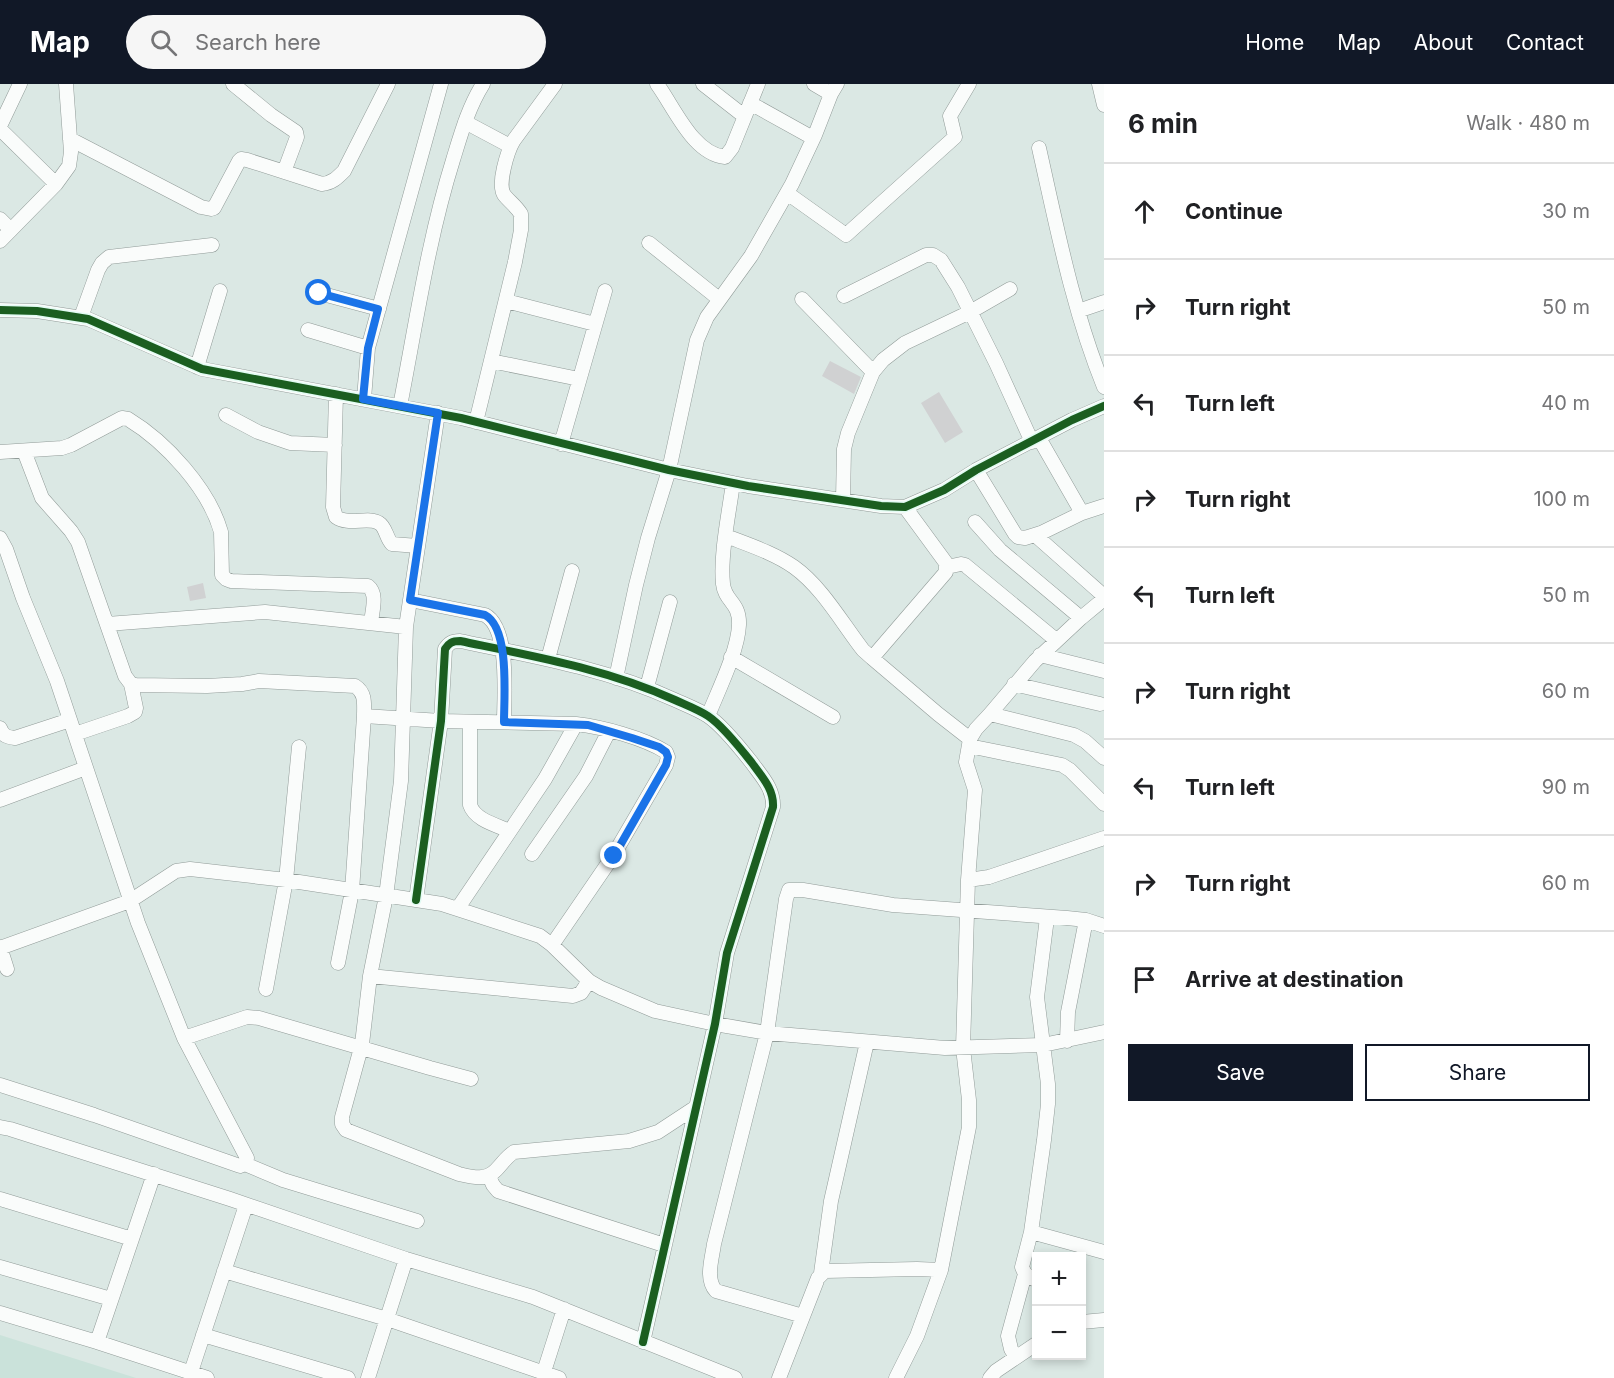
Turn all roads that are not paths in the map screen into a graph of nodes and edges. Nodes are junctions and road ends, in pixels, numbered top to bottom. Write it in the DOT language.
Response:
graph roads {
  1 [pos="20,84"];
  2 [pos="66,84"];
  3 [pos="233,84"];
  4 [pos="388,84"];
  5 [pos="441,84"];
  6 [pos="483,84"];
  7 [pos="555,84"];
  8 [pos="657,84"];
  9 [pos="703,84"];
  10 [pos="758,84"];
  11 [pos="814,84"];
  12 [pos="969,84"];
  13 [pos="1099,84"];
  14 [pos="834,89"];
  15 [pos="750,103"];
  16 [pos="1104,105"];
  17 [pos="744,116"];
  18 [pos="465,122"];
  19 [pos="0,128"];
  20 [pos="813,138"];
  21 [pos="70,139"];
  22 [pos="510,146"];
  23 [pos="1039,148"];
  24 [pos="284,172"];
  25 [pos="56,184"];
  26 [pos="787,193"];
  27 [pos="0,219"];
  28 [pos="11,230"];
  29 [pos="0,241"];
  30 [pos="649,243"];
  31 [pos="212,245"];
  32 [pos="1010,289"];
  33 [pos="220,291"];
  34 [pos="605,291"];
  35 [pos="319,293"];
  36 [pos="844,296"];
  37 [pos="719,299"];
  38 [pos="802,299"];
  39 [pos="506,302"];
  40 [pos="1104,302"];
  41 [pos="378,309"];
  42 [pos="0,310"];
  43 [pos="1078,310"];
  44 [pos="969,312"];
  45 [pos="81,317"];
  46 [pos="595,324"];
  47 [pos="308,330"];
  48 [pos="368,348"];
  49 [pos="491,361"];
  50 [pos="197,367"];
  51 [pos="873,372"];
  52 [pos="579,379"];
  53 [pos="1104,387"];
  54 [pos="336,394"];
  55 [pos="363,399"];
  56 [pos="400,406"];
  57 [pos="1104,406"];
  58 [pos="438,413"];
  59 [pos="226,416"];
  60 [pos="476,422"];
  61 [pos="1036,440"];
  62 [pos="561,444"];
  63 [pos="334,445"];
  64 [pos="24,450"];
  65 [pos="0,452"];
  66 [pos="976,470"];
  67 [pos="669,471"];
  68 [pos="733,483"];
  69 [pos="843,500"];
  70 [pos="1104,506"];
  71 [pos="905,507"];
  72 [pos="1083,513"];
  73 [pos="975,522"];
  74 [pos="1035,535"];
  75 [pos="726,536"];
  76 [pos="0,538"];
  77 [pos="418,546"];
  78 [pos="947,567"];
  79 [pos="572,571"];
  80 [pos="1104,598"];
  81 [pos="410,600"];
  82 [pos="670,602"];
  83 [pos="1081,618"];
  84 [pos="371,623"];
  85 [pos="107,624"];
  86 [pos="406,627"];
  87 [pos="1056,640"];
  88 [pos="504,649"];
  89 [pos="1040,655"];
  90 [pos="730,657"];
  91 [pos="872,658"];
  92 [pos="548,659"];
  93 [pos="1104,671"];
  94 [pos="616,678"];
  95 [pos="131,684"];
  96 [pos="1014,684"];
  97 [pos="647,687"];
  98 [pos="1100,704"];
  99 [pos="990,714"];
  100 [pos="364,716"];
  101 [pos="708,716"];
  102 [pos="833,717"];
  103 [pos="404,719"];
  104 [pos="70,720"];
  105 [pos="441,721"];
  106 [pos="470,722"];
  107 [pos="504,722"];
  108 [pos="576,724"];
  109 [pos="0,728"];
  110 [pos="609,731"];
  111 [pos="75,734"];
  112 [pos="969,742"];
  113 [pos="299,747"];
  114 [pos="1104,758"];
  115 [pos="86,768"];
  116 [pos="0,800"];
  117 [pos="1104,804"];
  118 [pos="510,831"];
  119 [pos="1104,838"];
  120 [pos="532,854"];
  121 [pos="286,880"];
  122 [pos="968,880"];
  123 [pos="352,891"];
  124 [pos="386,896"];
  125 [pos="416,900"];
  126 [pos="130,901"];
  127 [pos="458,908"];
  128 [pos="967,910"];
  129 [pos="1047,918"];
  130 [pos="1086,920"];
  131 [pos="1104,926"];
  132 [pos="552,945"];
  133 [pos="0,948"];
  134 [pos="338,963"];
  135 [pos="7,969"];
  136 [pos="370,976"];
  137 [pos="589,981"];
  138 [pos="266,990"];
  139 [pos="715,1024"];
  140 [pos="1104,1032"];
  141 [pos="767,1033"];
  142 [pos="184,1038"];
  143 [pos="1066,1041"];
  144 [pos="867,1042"];
  145 [pos="1043,1045"];
  146 [pos="362,1047"];
  147 [pos="963,1048"];
  148 [pos="471,1079"];
  149 [pos="0,1085"];
  150 [pos="696,1107"];
  151 [pos="0,1127"];
  152 [pos="245,1164"];
  153 [pos="154,1174"];
  154 [pos="489,1176"];
  155 [pos="0,1199"];
  156 [pos="246,1205"];
  157 [pos="417,1221"];
  158 [pos="1031,1232"];
  159 [pos="132,1239"];
  160 [pos="664,1245"];
  161 [pos="1104,1252"];
  162 [pos="406,1259"];
  163 [pos="0,1267"];
  164 [pos="941,1270"];
  165 [pos="224,1271"];
  166 [pos="821,1273"];
  167 [pos="1031,1277"];
  168 [pos="111,1299"];
  169 [pos="564,1309"];
  170 [pos="0,1313"];
  171 [pos="803,1316"];
  172 [pos="387,1319"];
  173 [pos="1104,1320"];
  174 [pos="1086,1322"];
  175 [pos="203,1335"];
  176 [pos="97,1342"];
  177 [pos="643,1342"];
  178 [pos="1032,1347"];
  179 [pos="1016,1357"];
  180 [pos="191,1372"];
  181 [pos="543,1375"];
  182 [pos="207,1378"];
  183 [pos="348,1378"];
  184 [pos="368,1378"];
  185 [pos="559,1378"];
  186 [pos="735,1378"];
  187 [pos="779,1378"];
  188 [pos="896,1378"];
  189 [pos="990,1378"];
  1 -- 19 [label="street"];
  2 -- 21 [label="street"];
  3 -- 24 [label="street"];
  4 -- 24 [label="street"];
  5 -- 41 [label="street"];
  6 -- 18 [label="street"];
  7 -- 22 [label="street"];
  8 -- 17 [label="street"];
  9 -- 17 [label="street"];
  10 -- 15 [label="street"];
  11 -- 14 [label="street"];
  12 -- 26 [label="street"];
  13 -- 16 [label="street"];
  14 -- 20 [label="street"];
  15 -- 17 [label="street"];
  15 -- 20 [label="street"];
  18 -- 22 [label="street"];
  18 -- 56 [label="street"];
  19 -- 25 [label="street"];
  20 -- 26 [label="street"];
  21 -- 24 [label="street"];
  21 -- 25 [label="street"];
  22 -- 39 [label="street"];
  23 -- 43 [label="street"];
  25 -- 28 [label="street"];
  26 -- 37 [label="street"];
  27 -- 28 [label="street"];
  28 -- 29 [label="street"];
  30 -- 37 [label="street"];
  31 -- 45 [label="street"];
  32 -- 44 [label="street"];
  33 -- 50 [label="street"];
  34 -- 46 [label="street"];
  35 -- 41 [label="street"];
  36 -- 44 [label="street"];
  37 -- 67 [label="street"];
  38 -- 51 [label="street"];
  39 -- 46 [label="street"];
  39 -- 49 [label="street"];
  40 -- 43 [label="street"];
  41 -- 48 [label="street"];
  42 -- 45 [label="street"];
  43 -- 53 [label="street"];
  44 -- 51 [label="street"];
  44 -- 61 [label="street"];
  45 -- 50 [label="street"];
  46 -- 52 [label="street"];
  47 -- 48 [label="street"];
  48 -- 55 [label="street"];
  49 -- 52 [label="street"];
  49 -- 60 [label="street"];
  50 -- 54 [label="street"];
  51 -- 69 [label="street"];
  52 -- 62 [label="street"];
  54 -- 55 [label="street"];
  54 -- 63 [label="street"];
  55 -- 56 [label="street"];
  56 -- 58 [label="street"];
  57 -- 61 [label="street"];
  58 -- 60 [label="street"];
  58 -- 77 [label="street"];
  59 -- 63 [label="street"];
  60 -- 62 [label="street"];
  61 -- 66 [label="street"];
  61 -- 72 [label="street"];
  62 -- 67 [label="street"];
  63 -- 77 [label="street"];
  64 -- 65 [label="street"];
  64 -- 84 [label="street"];
  64 -- 85 [label="street"];
  66 -- 71 [label="street"];
  66 -- 74 [label="street"];
  67 -- 68 [label="street"];
  67 -- 94 [label="street"];
  68 -- 69 [label="street"];
  68 -- 75 [label="street"];
  69 -- 71 [label="street"];
  70 -- 72 [label="street"];
  71 -- 78 [label="street"];
  72 -- 74 [label="street"];
  73 -- 83 [label="street"];
  74 -- 80 [label="street"];
  75 -- 90 [label="street"];
  75 -- 91 [label="street"];
  76 -- 104 [label="street"];
  77 -- 81 [label="street"];
  78 -- 87 [label="street"];
  78 -- 91 [label="street"];
  79 -- 92 [label="street"];
  80 -- 83 [label="street"];
  81 -- 86 [label="street"];
  81 -- 88 [label="street"];
  82 -- 97 [label="street"];
  83 -- 87 [label="street"];
  84 -- 85 [label="street"];
  84 -- 86 [label="street"];
  85 -- 95 [label="street"];
  86 -- 103 [label="street"];
  87 -- 89 [label="street"];
  88 -- 92 [label="street"];
  88 -- 105 [label="street"];
  88 -- 107 [label="street"];
  89 -- 93 [label="street"];
  89 -- 96 [label="street"];
  90 -- 101 [label="street"];
  90 -- 102 [label="street"];
  91 -- 112 [label="street"];
  92 -- 94 [label="street"];
  94 -- 97 [label="street"];
  95 -- 100 [label="street"];
  95 -- 111 [label="street"];
  96 -- 98 [label="street"];
  96 -- 99 [label="street"];
  97 -- 101 [label="street"];
  99 -- 112 [label="street"];
  99 -- 114 [label="street"];
  100 -- 103 [label="street"];
  100 -- 123 [label="street"];
  101 -- 139 [label="street"];
  103 -- 105 [label="street"];
  103 -- 124 [label="street"];
  104 -- 109 [label="street"];
  104 -- 111 [label="street"];
  105 -- 106 [label="street"];
  105 -- 125 [label="street"];
  106 -- 107 [label="street"];
  106 -- 118 [label="street"];
  107 -- 108 [label="street"];
  108 -- 110 [label="street"];
  108 -- 118 [label="street"];
  110 -- 120 [label="street"];
  110 -- 132 [label="street"];
  111 -- 115 [label="street"];
  112 -- 117 [label="street"];
  112 -- 122 [label="street"];
  113 -- 121 [label="street"];
  115 -- 116 [label="street"];
  115 -- 126 [label="street"];
  118 -- 127 [label="street"];
  119 -- 122 [label="street"];
  121 -- 123 [label="street"];
  121 -- 126 [label="street"];
  121 -- 138 [label="street"];
  122 -- 128 [label="street"];
  123 -- 124 [label="street"];
  123 -- 134 [label="street"];
  124 -- 125 [label="street"];
  124 -- 136 [label="street"];
  125 -- 127 [label="street"];
  126 -- 133 [label="street"];
  126 -- 142 [label="street"];
  127 -- 132 [label="street"];
  128 -- 129 [label="street"];
  128 -- 141 [label="street"];
  128 -- 147 [label="street"];
  129 -- 130 [label="street"];
  129 -- 145 [label="street"];
  130 -- 131 [label="street"];
  130 -- 143 [label="street"];
  132 -- 137 [label="street"];
  133 -- 135 [label="street"];
  136 -- 137 [label="street"];
  136 -- 146 [label="street"];
  137 -- 139 [label="street"];
  139 -- 141 [label="street"];
  139 -- 150 [label="street"];
  140 -- 143 [label="street"];
  141 -- 144 [label="street"];
  141 -- 171 [label="street"];
  142 -- 146 [label="street"];
  142 -- 152 [label="street"];
  143 -- 145 [label="street"];
  144 -- 147 [label="street"];
  144 -- 166 [label="street"];
  145 -- 147 [label="street"];
  145 -- 158 [label="street"];
  146 -- 148 [label="street"];
  146 -- 154 [label="street"];
  147 -- 164 [label="street"];
  149 -- 152 [label="street"];
  150 -- 154 [label="street"];
  150 -- 160 [label="street"];
  151 -- 153 [label="street"];
  152 -- 157 [label="street"];
  153 -- 156 [label="street"];
  153 -- 159 [label="street"];
  154 -- 160 [label="street"];
  155 -- 159 [label="street"];
  156 -- 162 [label="street"];
  156 -- 165 [label="street"];
  158 -- 161 [label="street"];
  158 -- 167 [label="street"];
  159 -- 168 [label="street"];
  160 -- 177 [label="street"];
  162 -- 169 [label="street"];
  162 -- 172 [label="street"];
  163 -- 168 [label="street"];
  164 -- 166 [label="street"];
  164 -- 188 [label="street"];
  165 -- 172 [label="street"];
  165 -- 175 [label="street"];
  166 -- 171 [label="street"];
  167 -- 179 [label="street"];
  168 -- 176 [label="street"];
  169 -- 177 [label="street"];
  169 -- 181 [label="street"];
  170 -- 176 [label="street"];
  171 -- 187 [label="street"];
  172 -- 181 [label="street"];
  172 -- 184 [label="street"];
  173 -- 174 [label="street"];
  175 -- 180 [label="street"];
  175 -- 183 [label="street"];
  176 -- 180 [label="street"];
  177 -- 186 [label="street"];
  178 -- 179 [label="street"];
  179 -- 189 [label="street"];
  180 -- 182 [label="street"];
  181 -- 185 [label="street"];
}
